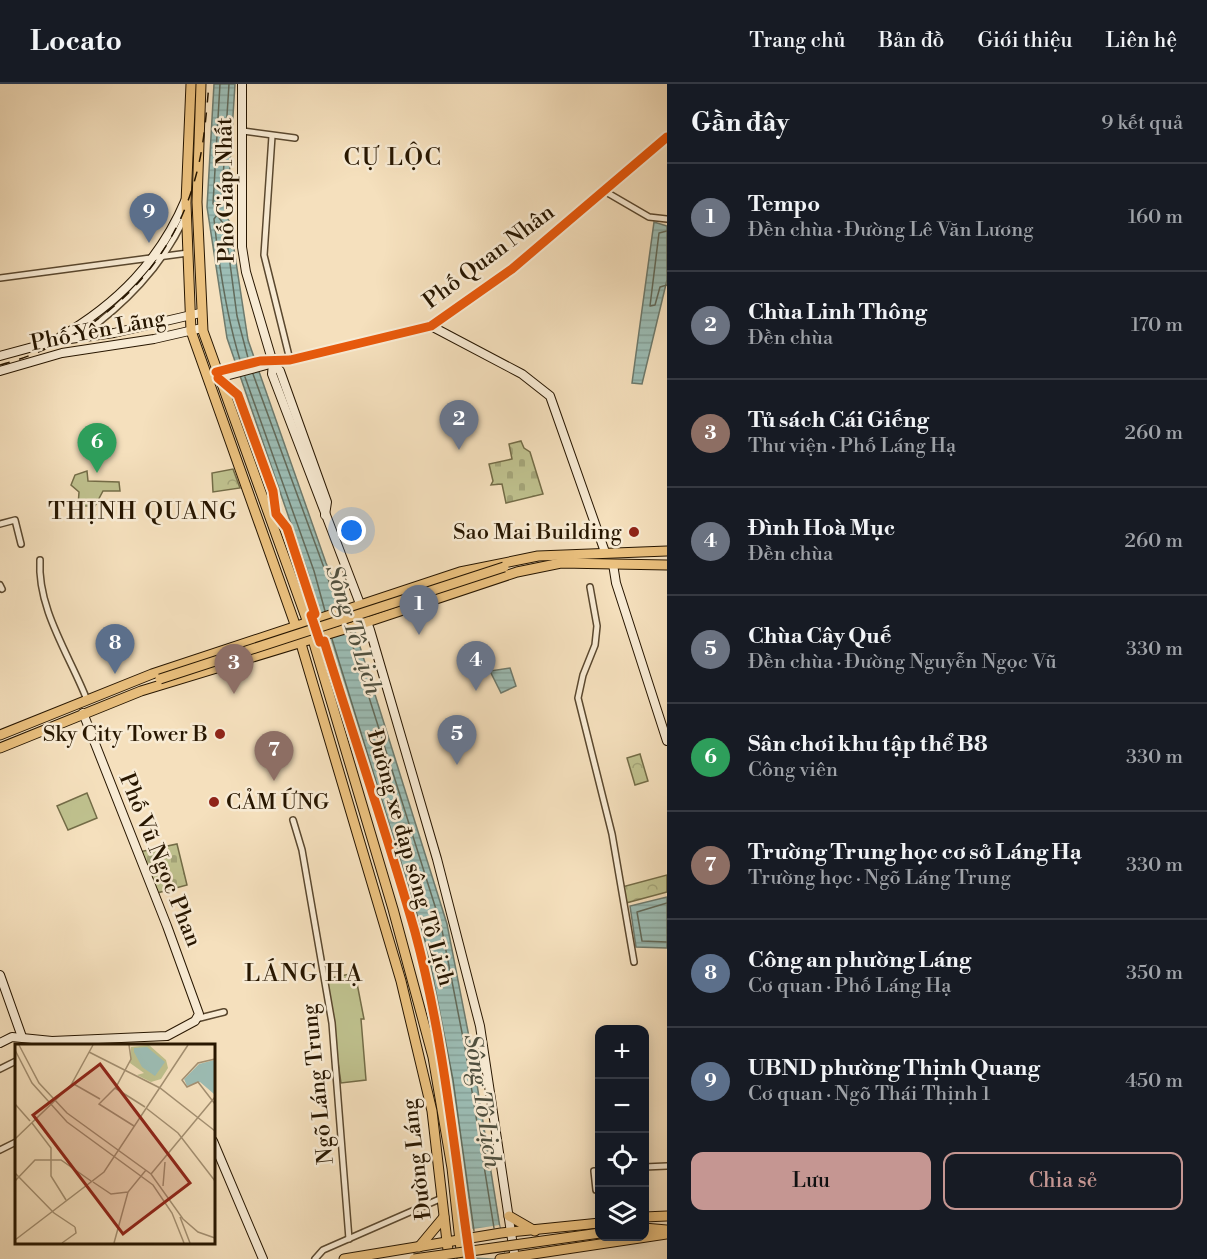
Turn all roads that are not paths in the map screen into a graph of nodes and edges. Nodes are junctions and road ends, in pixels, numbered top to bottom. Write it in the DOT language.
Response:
graph roads {
  1 [pos="191,84"];
  2 [pos="201,84"];
  3 [pos="242,84"];
  4 [pos="243,131"];
  5 [pos="272,136"];
  6 [pos="667,137"];
  7 [pos="295,138"];
  8 [pos="606,192"];
  9 [pos="184,211"];
  10 [pos="667,219"];
  11 [pos="188,253"];
  12 [pos="164,256"];
  13 [pos="153,259"];
  14 [pos="0,278"];
  15 [pos="195,314"];
  16 [pos="431,326"];
  17 [pos="202,328"];
  18 [pos="191,331"];
  19 [pos="80,337"];
  20 [pos="55,341"];
  21 [pos="0,356"];
  22 [pos="290,360"];
  23 [pos="273,363"];
  24 [pos="0,369"];
  25 [pos="220,374"];
  26 [pos="241,439"];
  27 [pos="231,443"];
  28 [pos="0,524"];
  29 [pos="21,544"];
  30 [pos="667,551"];
  31 [pos="605,552"];
  32 [pos="523,559"];
  33 [pos="40,560"];
  34 [pos="613,564"];
  35 [pos="667,566"];
  36 [pos="504,567"];
  37 [pos="526,570"];
  38 [pos="590,587"];
  39 [pos="395,595"];
  40 [pos="357,607"];
  41 [pos="400,610"];
  42 [pos="308,623"];
  43 [pos="362,623"];
  44 [pos="296,627"];
  45 [pos="313,639"];
  46 [pos="258,641"];
  47 [pos="301,643"];
  48 [pos="262,654"];
  49 [pos="160,679"];
  50 [pos="137,681"];
  51 [pos="141,691"];
  52 [pos="87,700"];
  53 [pos="83,713"];
  54 [pos="11,730"];
  55 [pos="0,735"];
  56 [pos="667,741"];
  57 [pos="15,742"];
  58 [pos="0,748"];
  59 [pos="293,820"];
  60 [pos="393,909"];
  61 [pos="382,912"];
  62 [pos="634,962"];
  63 [pos="0,975"];
  64 [pos="3,989"];
  65 [pos="224,1012"];
  66 [pos="196,1019"];
  67 [pos="167,1036"];
  68 [pos="22,1037"];
  69 [pos="0,1043"];
  70 [pos="170,1044"];
  71 [pos="15,1062"];
  72 [pos="0,1069"];
  73 [pos="15,1142"];
  74 [pos="214,1143"];
  75 [pos="0,1150"];
  76 [pos="667,1166"];
  77 [pos="649,1167"];
  78 [pos="443,1197"];
  79 [pos="508,1216"];
  80 [pos="444,1217"];
  81 [pos="649,1217"];
  82 [pos="667,1218"];
  83 [pos="595,1224"];
  84 [pos="649,1226"];
  85 [pos="649,1229"];
  86 [pos="535,1231"];
  87 [pos="667,1232"];
  88 [pos="511,1233"];
  89 [pos="595,1234"];
  90 [pos="348,1239"];
  91 [pos="464,1239"];
  92 [pos="446,1242"];
  93 [pos="417,1248"];
  94 [pos="405,1250"];
  95 [pos="533,1256"];
  96 [pos="511,1258"];
  97 [pos="263,1259"];
  98 [pos="315,1259"];
  99 [pos="344,1259"];
  100 [pos="414,1259"];
  101 [pos="449,1259"];
  102 [pos="462,1259"];
  103 [pos="500,1259"];
  1 -- 9 [label="main road, Đường Láng"];
  2 -- 15 [label="main road, Đường Láng"];
  3 -- 4 [label="main road, Phố Giáp Nhất"];
  4 -- 5 [label="street"];
  4 -- 23 [label="main road, Phố Giáp Nhất"];
  5 -- 7 [label="street"];
  5 -- 22 [label="street"];
  6 -- 8 [label="main road, Phố Quan Nhân"];
  8 -- 10 [label="street"];
  8 -- 16 [label="main road, Phố Quan Nhân"];
  9 -- 11 [label="main road, Đường Láng"];
  9 -- 12 [label="street"];
  9 -- 13 [label="main road"];
  11 -- 12 [label="street"];
  11 -- 15 [label="main road, Đường Láng"];
  12 -- 13 [label="street"];
  12 -- 19 [label="street"];
  13 -- 14 [label="street"];
  13 -- 20 [label="main road"];
  15 -- 17 [label="main road, Đường Láng"];
  15 -- 18 [label="main road, Đường Láng"];
  15 -- 19 [label="main road, Phố Yên Lãng"];
  16 -- 22 [label="main road, Phố Quan Nhân"];
  16 -- 31 [label="main road"];
  17 -- 18 [label="main road, Phố Yên Lãng"];
  17 -- 25 [label="main road, Đường Láng"];
  18 -- 24 [label="main road, Phố Yên Lãng"];
  18 -- 27 [label="main road, Đường Láng"];
  19 -- 20 [label="main road, Phố Yên Lãng"];
  20 -- 21 [label="main road, Phố Yên Lãng"];
  22 -- 23 [label="main road, Phố Quan Nhân"];
  23 -- 25 [label="main road, Phố Quan Nhân"];
  23 -- 40 [label="main road, Phố Giáp Nhất"];
  25 -- 26 [label="main road, Đường Láng"];
  26 -- 27 [label="main road"];
  26 -- 42 [label="main road, Đường Láng"];
  27 -- 44 [label="main road, Đường Láng"];
  28 -- 29 [label="street"];
  30 -- 31 [label="main road"];
  31 -- 32 [label="main road"];
  32 -- 36 [label="main road"];
  32 -- 39 [label="main road"];
  33 -- 52 [label="street"];
  34 -- 35 [label="main road"];
  34 -- 37 [label="main road"];
  34 -- 56 [label="main road"];
  36 -- 37 [label="main road"];
  36 -- 49 [label="main road, bridge"];
  37 -- 41 [label="main road"];
  38 -- 62 [label="street"];
  39 -- 40 [label="main road"];
  39 -- 41 [label="main road"];
  40 -- 42 [label="main road"];
  40 -- 43 [label="main road, Phố Giáp Nhất"];
  41 -- 43 [label="main road"];
  42 -- 44 [label="main road"];
  42 -- 45 [label="main road, Đường Láng"];
  43 -- 45 [label="main road"];
  43 -- 79 [label="main road, Phố Giáp Nhất"];
  44 -- 46 [label="main road"];
  44 -- 47 [label="main road, Đường Láng"];
  45 -- 47 [label="main road"];
  45 -- 60 [label="main road, Đường Láng"];
  46 -- 48 [label="main road"];
  46 -- 50 [label="main road"];
  47 -- 48 [label="main road"];
  47 -- 61 [label="main road, Đường Láng"];
  48 -- 51 [label="main road"];
  49 -- 50 [label="main road"];
  49 -- 51 [label="main road"];
  50 -- 52 [label="main road"];
  51 -- 53 [label="main road"];
  52 -- 54 [label="main road"];
  53 -- 57 [label="main road"];
  53 -- 66 [label="main road, Phố Vũ Ngọc Phan"];
  54 -- 55 [label="main road"];
  54 -- 57 [label="main road"];
  57 -- 58 [label="main road"];
  59 -- 90 [label="street, Ngõ Láng Trung"];
  60 -- 61 [label="main road"];
  60 -- 91 [label="main road, Đường Láng"];
  61 -- 78 [label="main road, Đường Láng"];
  63 -- 64 [label="main road"];
  64 -- 68 [label="main road"];
  65 -- 66 [label="street"];
  66 -- 67 [label="main road"];
  67 -- 68 [label="main road"];
  67 -- 70 [label="main road"];
  68 -- 69 [label="main road"];
  71 -- 72 [label="street"];
  73 -- 75 [label="street"];
  74 -- 97 [label="main road"];
  76 -- 77 [label="street"];
  78 -- 80 [label="main road, Đường Láng"];
  78 -- 90 [label="street"];
  79 -- 86 [label="main road"];
  79 -- 88 [label="main road, Phố Giáp Nhất"];
  80 -- 92 [label="main road, Đường Láng"];
  80 -- 93 [label="main road"];
  81 -- 82 [label="main road"];
  82 -- 84 [label="main road"];
  83 -- 86 [label="main road"];
  85 -- 87 [label="main road"];
  86 -- 88 [label="main road"];
  86 -- 95 [label="main road"];
  87 -- 95 [label="main road"];
  88 -- 91 [label="main road"];
  88 -- 96 [label="main road, Phố Giáp Nhất"];
  89 -- 100 [label="main road, bridge"];
  90 -- 98 [label="street"];
  91 -- 92 [label="main road"];
  91 -- 102 [label="main road, Đường Láng"];
  92 -- 93 [label="main road"];
  92 -- 101 [label="main road, Đường Láng"];
  93 -- 94 [label="main road"];
  94 -- 99 [label="main road"];
  94 -- 100 [label="main road"];
  95 -- 96 [label="main road"];
  96 -- 103 [label="main road"];
}
